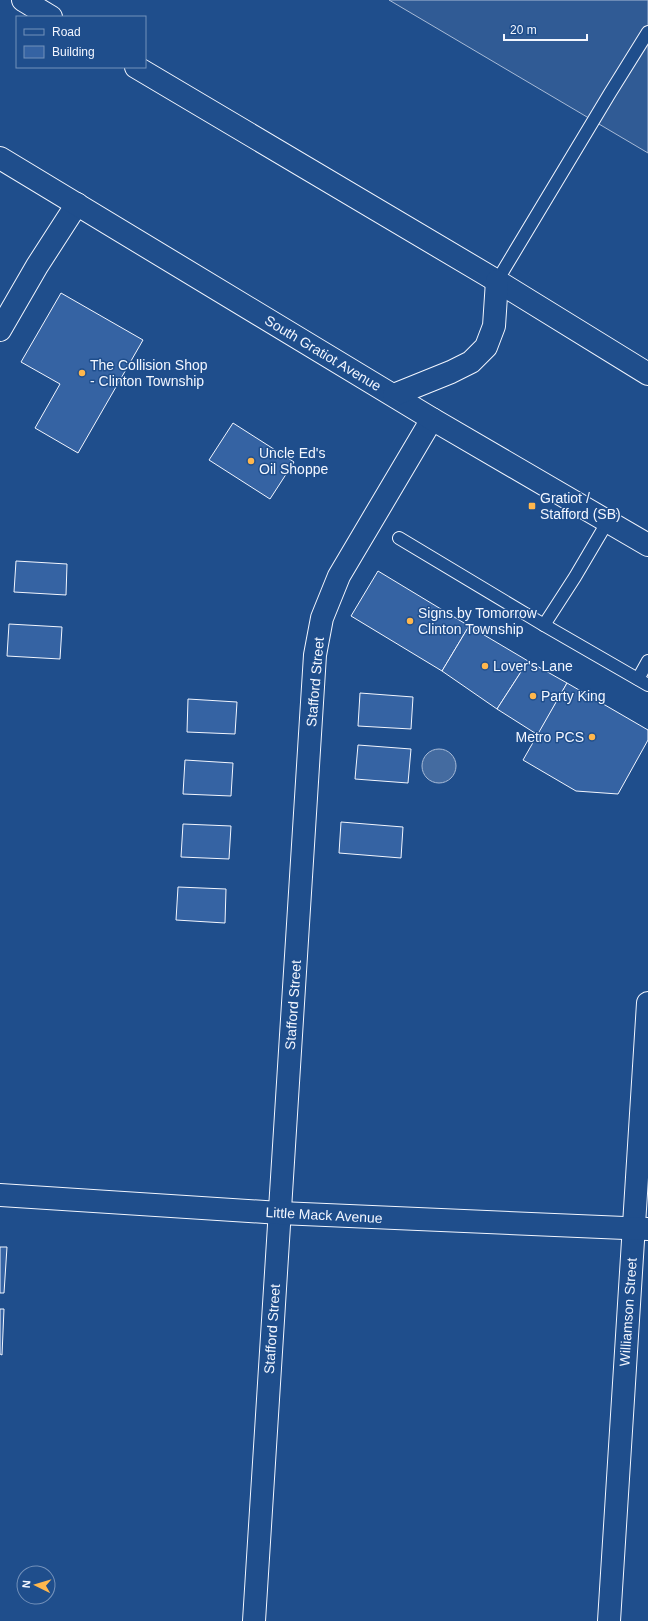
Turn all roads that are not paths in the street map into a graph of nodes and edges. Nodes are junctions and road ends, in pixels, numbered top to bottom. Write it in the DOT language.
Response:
graph roads {
  1 [pos="23,0"];
  2 [pos="50,16"];
  3 [pos="648,32"];
  4 [pos="138,68"];
  5 [pos="0,158"];
  6 [pos="77,204"];
  7 [pos="497,281"];
  8 [pos="0,330"];
  9 [pos="648,374"];
  10 [pos="394,395"];
  11 [pos="432,418"];
  12 [pos="608,521"];
  13 [pos="398,538"];
  14 [pos="648,545"];
  15 [pos="544,625"];
  16 [pos="648,661"];
  17 [pos="643,682"];
  18 [pos="648,1003"];
  19 [pos="0,1195"];
  20 [pos="280,1213"];
  21 [pos="641,1228"];
  22 [pos="254,1621"];
  23 [pos="609,1621"];
  1 -- 2 [label="street"];
  3 -- 7 [label="lane"];
  4 -- 7 [label="street"];
  5 -- 6 [label="street, South Gratiot Avenue"];
  6 -- 8 [label="street"];
  6 -- 10 [label="street, South Gratiot Avenue"];
  7 -- 9 [label="street"];
  7 -- 10 [label="street"];
  10 -- 11 [label="street, South Gratiot Avenue"];
  11 -- 12 [label="street, South Gratiot Avenue"];
  11 -- 20 [label="street, Stafford Street"];
  12 -- 14 [label="street, South Gratiot Avenue"];
  12 -- 15 [label="lane"];
  13 -- 15 [label="lane"];
  15 -- 17 [label="lane"];
  16 -- 17 [label="lane"];
  18 -- 21 [label="street, Williamson Street"];
  19 -- 20 [label="street, Little Mack Avenue"];
  20 -- 21 [label="street, Little Mack Avenue"];
  20 -- 22 [label="street, Stafford Street"];
  21 -- 23 [label="street, Williamson Street"];
}
